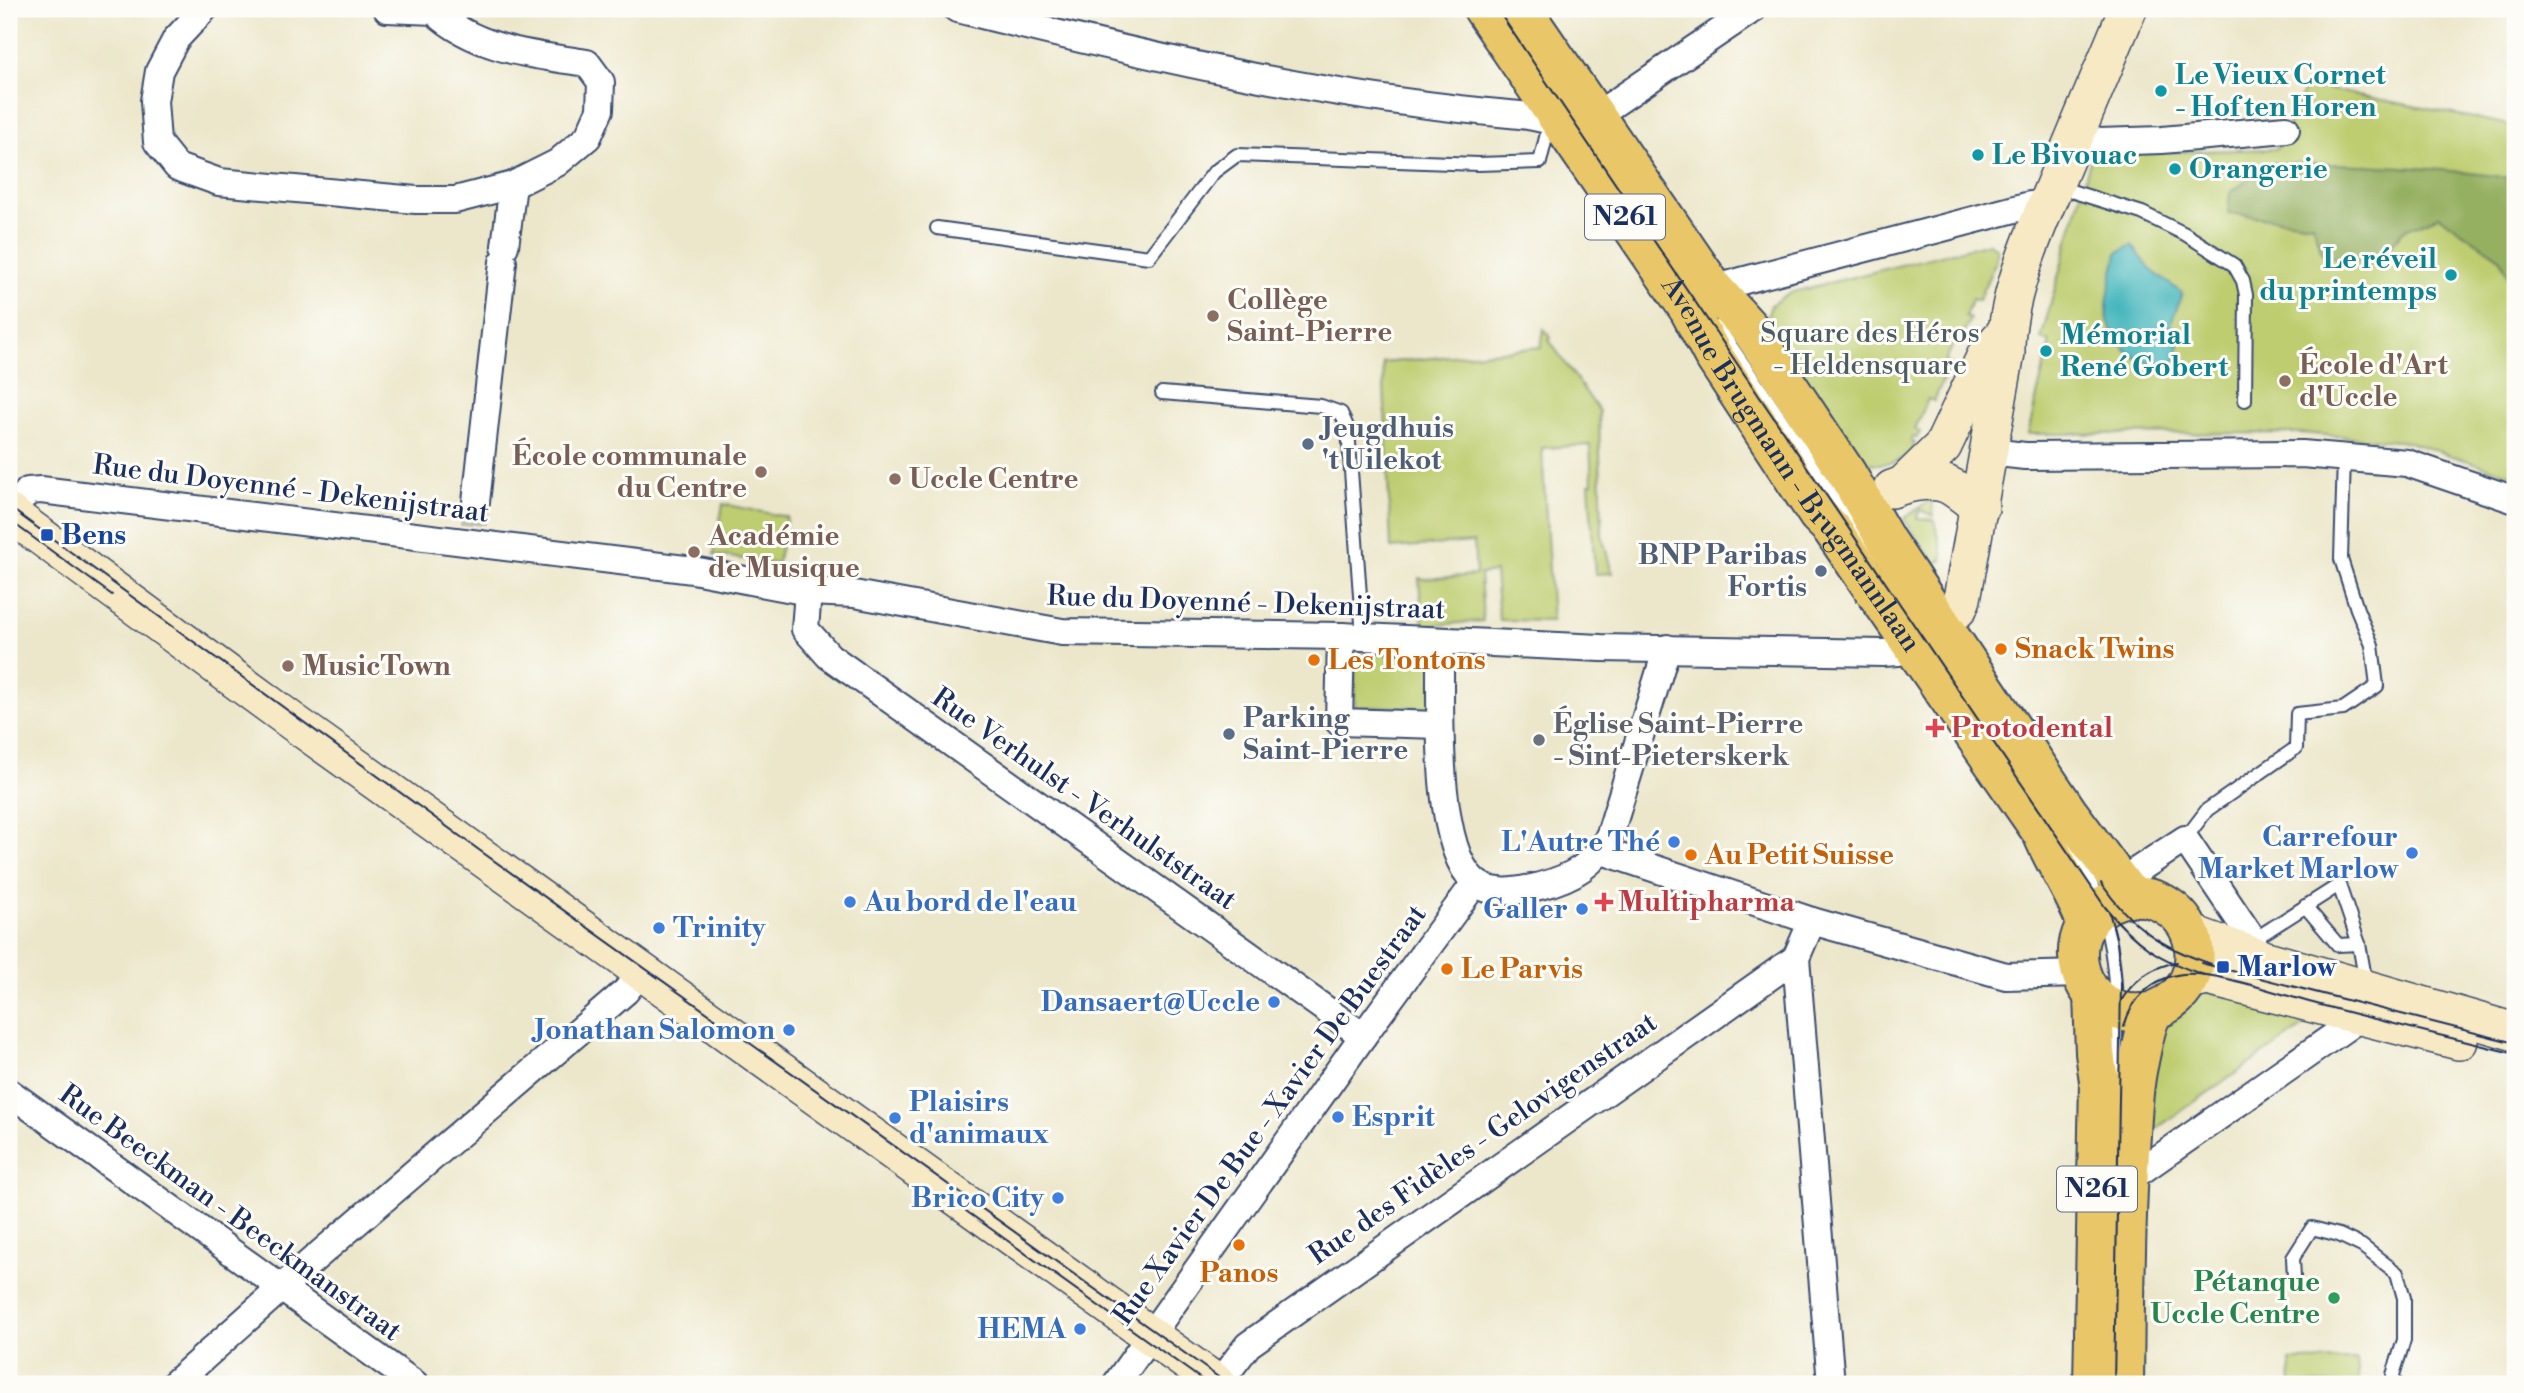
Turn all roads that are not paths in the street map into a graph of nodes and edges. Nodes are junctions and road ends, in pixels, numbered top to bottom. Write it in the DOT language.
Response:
graph roads {
  1 [pos="204,9"];
  2 [pos="387,9"];
  3 [pos="957,9"];
  4 [pos="1483,9"];
  5 [pos="1522,9"];
  6 [pos="1753,9"];
  7 [pos="2128,9"];
  8 [pos="435,10"];
  9 [pos="1574,122"];
  10 [pos="2287,130"];
  11 [pos="2075,135"];
  12 [pos="513,185"];
  13 [pos="2048,198"];
  14 [pos="937,228"];
  15 [pos="1699,297"];
  16 [pos="2006,332"];
  17 [pos="1162,393"];
  18 [pos="2245,400"];
  19 [pos="1990,452"];
  20 [pos="2344,457"];
  21 [pos="1904,484"];
  22 [pos="2515,500"];
  23 [pos="1980,508"];
  24 [pos="9,514"];
  25 [pos="1848,516"];
  26 [pos="474,523"];
  27 [pos="1878,563"];
  28 [pos="808,592"];
  29 [pos="1926,633"];
  30 [pos="1352,636"];
  31 [pos="1440,642"];
  32 [pos="1667,648"];
  33 [pos="1440,725"];
  34 [pos="2062,834"];
  35 [pos="2185,839"];
  36 [pos="1602,851"];
  37 [pos="1475,883"];
  38 [pos="2111,903"];
  39 [pos="2305,906"];
  40 [pos="1812,920"];
  41 [pos="2192,936"];
  42 [pos="2359,944"];
  43 [pos="2255,948"];
  44 [pos="1796,958"];
  45 [pos="642,971"];
  46 [pos="2189,981"];
  47 [pos="2097,993"];
  48 [pos="2365,1003"];
  49 [pos="2155,1011"];
  50 [pos="2515,1032"];
  51 [pos="1363,1036"];
  52 [pos="2515,1056"];
  53 [pos="2115,1091"];
  54 [pos="9,1092"];
  55 [pos="2128,1180"];
  56 [pos="2294,1278"];
  57 [pos="282,1287"];
  58 [pos="1151,1336"];
  59 [pos="2394,1380"];
  60 [pos="174,1384"];
  61 [pos="415,1384"];
  62 [pos="1116,1384"];
  63 [pos="1218,1384"];
  64 [pos="1831,1384"];
  65 [pos="2093,1384"];
  66 [pos="2124,1384"];
  1 -- 12 [label="street"];
  2 -- 8 [label="street"];
  3 -- 9 [label="street"];
  4 -- 9 [label="main road, Avenue Brugmann - Brugmannlaan / N261"];
  5 -- 9 [label="main road, Avenue Brugmann - Brugmannlaan / N261"];
  6 -- 9 [label="street"];
  7 -- 11 [label="main road"];
  8 -- 12 [label="street"];
  9 -- 14 [label="lane"];
  9 -- 15 [label="main road, Avenue Brugmann - Brugmannlaan / N261"];
  10 -- 11 [label="street"];
  11 -- 13 [label="main road"];
  12 -- 26 [label="street"];
  13 -- 15 [label="street"];
  13 -- 16 [label="main road"];
  13 -- 18 [label="lane"];
  15 -- 25 [label="main road, Avenue Brugmann - Brugmannlaan / N261"];
  16 -- 19 [label="main road"];
  16 -- 21 [label="main road"];
  17 -- 30 [label="lane"];
  19 -- 20 [label="street"];
  19 -- 23 [label="main road"];
  20 -- 22 [label="street"];
  20 -- 35 [label="lane"];
  21 -- 23 [label="main road"];
  21 -- 25 [label="main road"];
  23 -- 29 [label="main road"];
  24 -- 26 [label="street, Rue du Doyenné - Dekenijstraat"];
  24 -- 45 [label="main road"];
  25 -- 27 [label="lane"];
  25 -- 29 [label="main road, Avenue Brugmann - Brugmannlaan / N261"];
  26 -- 28 [label="street, Rue du Doyenné - Dekenijstraat"];
  28 -- 30 [label="street, Rue du Doyenné - Dekenijstraat"];
  28 -- 51 [label="street, Rue Verhulst - Verhulststraat"];
  29 -- 32 [label="street, Rue du Doyenné - Dekenijstraat"];
  29 -- 38 [label="main road, Avenue Brugmann - Brugmannlaan / N261"];
  29 -- 38 [label="main road, Avenue Brugmann - Brugmannlaan / N261"];
  30 -- 31 [label="street, Rue du Doyenné - Dekenijstraat"];
  30 -- 33 [label="street"];
  31 -- 32 [label="street, Rue du Doyenné - Dekenijstraat"];
  31 -- 33 [label="street"];
  32 -- 36 [label="street"];
  33 -- 37 [label="street"];
  34 -- 38 [label="lane"];
  35 -- 38 [label="street"];
  35 -- 43 [label="street"];
  36 -- 37 [label="street"];
  36 -- 40 [label="street"];
  37 -- 51 [label="street, Rue Xavier De Bue - Xavier De Buestraat"];
  38 -- 41 [label="main road"];
  38 -- 47 [label="main road, N261"];
  39 -- 42 [label="lane"];
  39 -- 42 [label="lane"];
  39 -- 43 [label="lane"];
  40 -- 44 [label="street"];
  40 -- 47 [label="street"];
  41 -- 43 [label="main road"];
  41 -- 46 [label="main road"];
  42 -- 48 [label="lane"];
  43 -- 48 [label="main road"];
  44 -- 63 [label="street, Rue des Fidèles - Gelovigenstraat"];
  44 -- 64 [label="street"];
  45 -- 57 [label="street"];
  45 -- 58 [label="main road"];
  46 -- 48 [label="main road"];
  46 -- 49 [label="main road"];
  47 -- 49 [label="main road"];
  47 -- 53 [label="lane"];
  47 -- 65 [label="main road, N261"];
  48 -- 50 [label="main road"];
  48 -- 52 [label="main road"];
  48 -- 55 [label="street"];
  49 -- 55 [label="main road, N261"];
  51 -- 58 [label="street, Rue Xavier De Bue - Xavier De Buestraat"];
  54 -- 57 [label="street, Rue Beeckman - Beeckmanstraat"];
  55 -- 66 [label="main road, N261"];
  56 -- 59 [label="lane"];
  57 -- 60 [label="street"];
  57 -- 61 [label="street, Rue Beeckman - Beeckmanstraat"];
  58 -- 62 [label="street, Rue Xavier De Bue - Xavier De Buestraat"];
  58 -- 63 [label="main road"];
}
